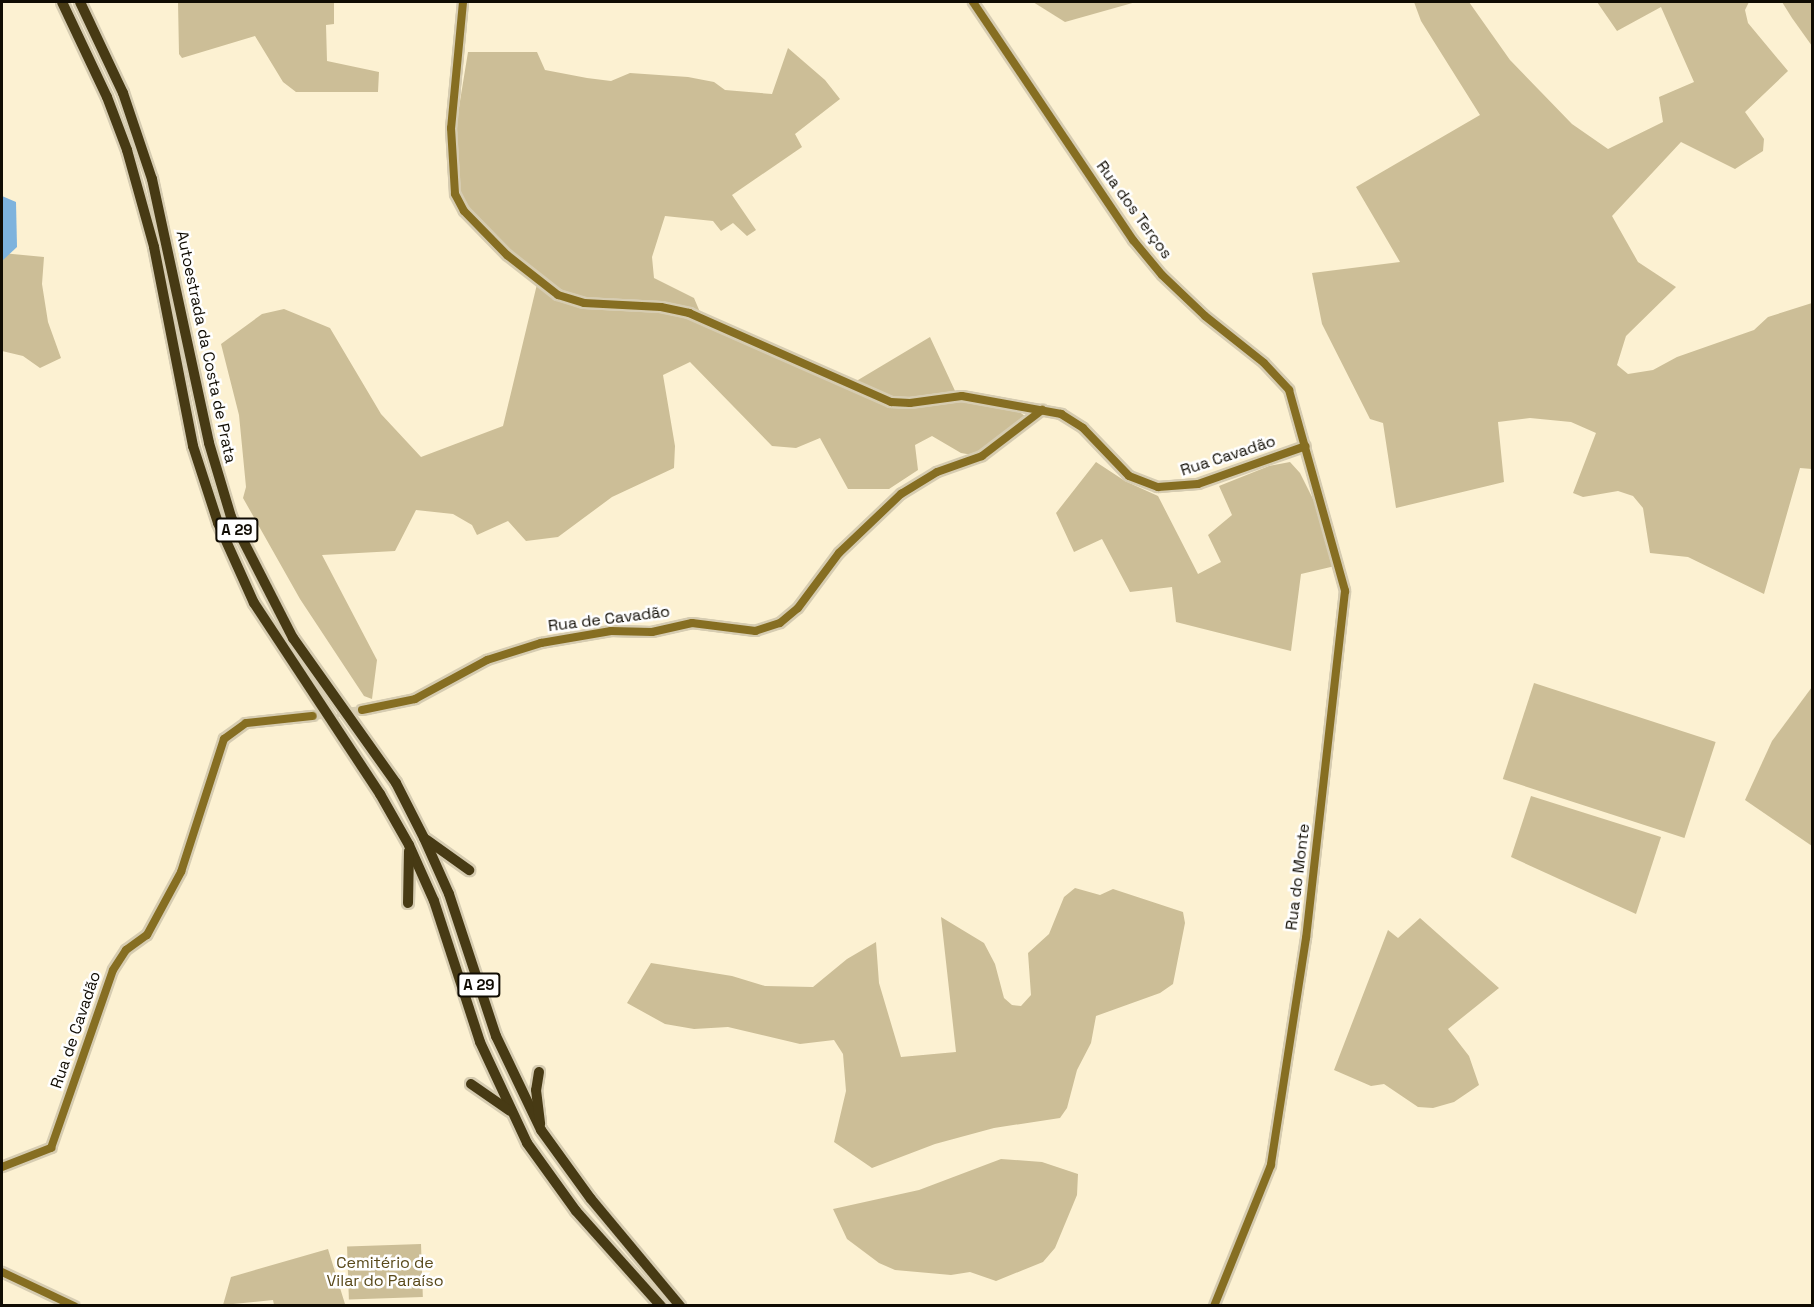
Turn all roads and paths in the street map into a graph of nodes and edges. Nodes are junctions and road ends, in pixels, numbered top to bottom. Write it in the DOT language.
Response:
graph roads {
  1 [pos="62,2"];
  2 [pos="80,2"];
  3 [pos="463,2"];
  4 [pos="973,2"];
  5 [pos="1042,410"];
  6 [pos="1306,446"];
  7 [pos="362,710"];
  8 [pos="313,716"];
  9 [pos="424,838"];
  10 [pos="409,845"];
  11 [pos="469,870"];
  12 [pos="408,903"];
  13 [pos="539,1072"];
  14 [pos="471,1084"];
  15 [pos="512,1113"];
  16 [pos="541,1130"];
  17 [pos="2,1167"];
  18 [pos="2,1272"];
  19 [pos="74,1305"];
  20 [pos="661,1305"];
  21 [pos="680,1305"];
  22 [pos="1214,1305"];
  1 -- 10 [label="highway, Autoestrada da Costa de Prata / A 29"];
  2 -- 9 [label="highway, Autoestrada da Costa de Prata / A 29"];
  3 -- 5 [label="street, Rua Cavadão"];
  4 -- 6 [label="street, Rua dos Terços"];
  5 -- 6 [label="street, Rua Cavadão"];
  5 -- 7 [label="street, Rua de Cavadão"];
  6 -- 22 [label="street, Rua do Monte"];
  8 -- 17 [label="street, Rua de Cavadão"];
  9 -- 11 [label="highway"];
  9 -- 16 [label="highway, Autoestrada da Costa de Prata / A 29"];
  10 -- 12 [label="highway"];
  10 -- 15 [label="highway, Autoestrada da Costa de Prata / A 29"];
  13 -- 16 [label="highway"];
  14 -- 15 [label="highway"];
  15 -- 20 [label="highway, Autoestrada da Costa de Prata / A 29"];
  16 -- 21 [label="highway, Autoestrada da Costa de Prata / A 29"];
  18 -- 19 [label="street"];
}
